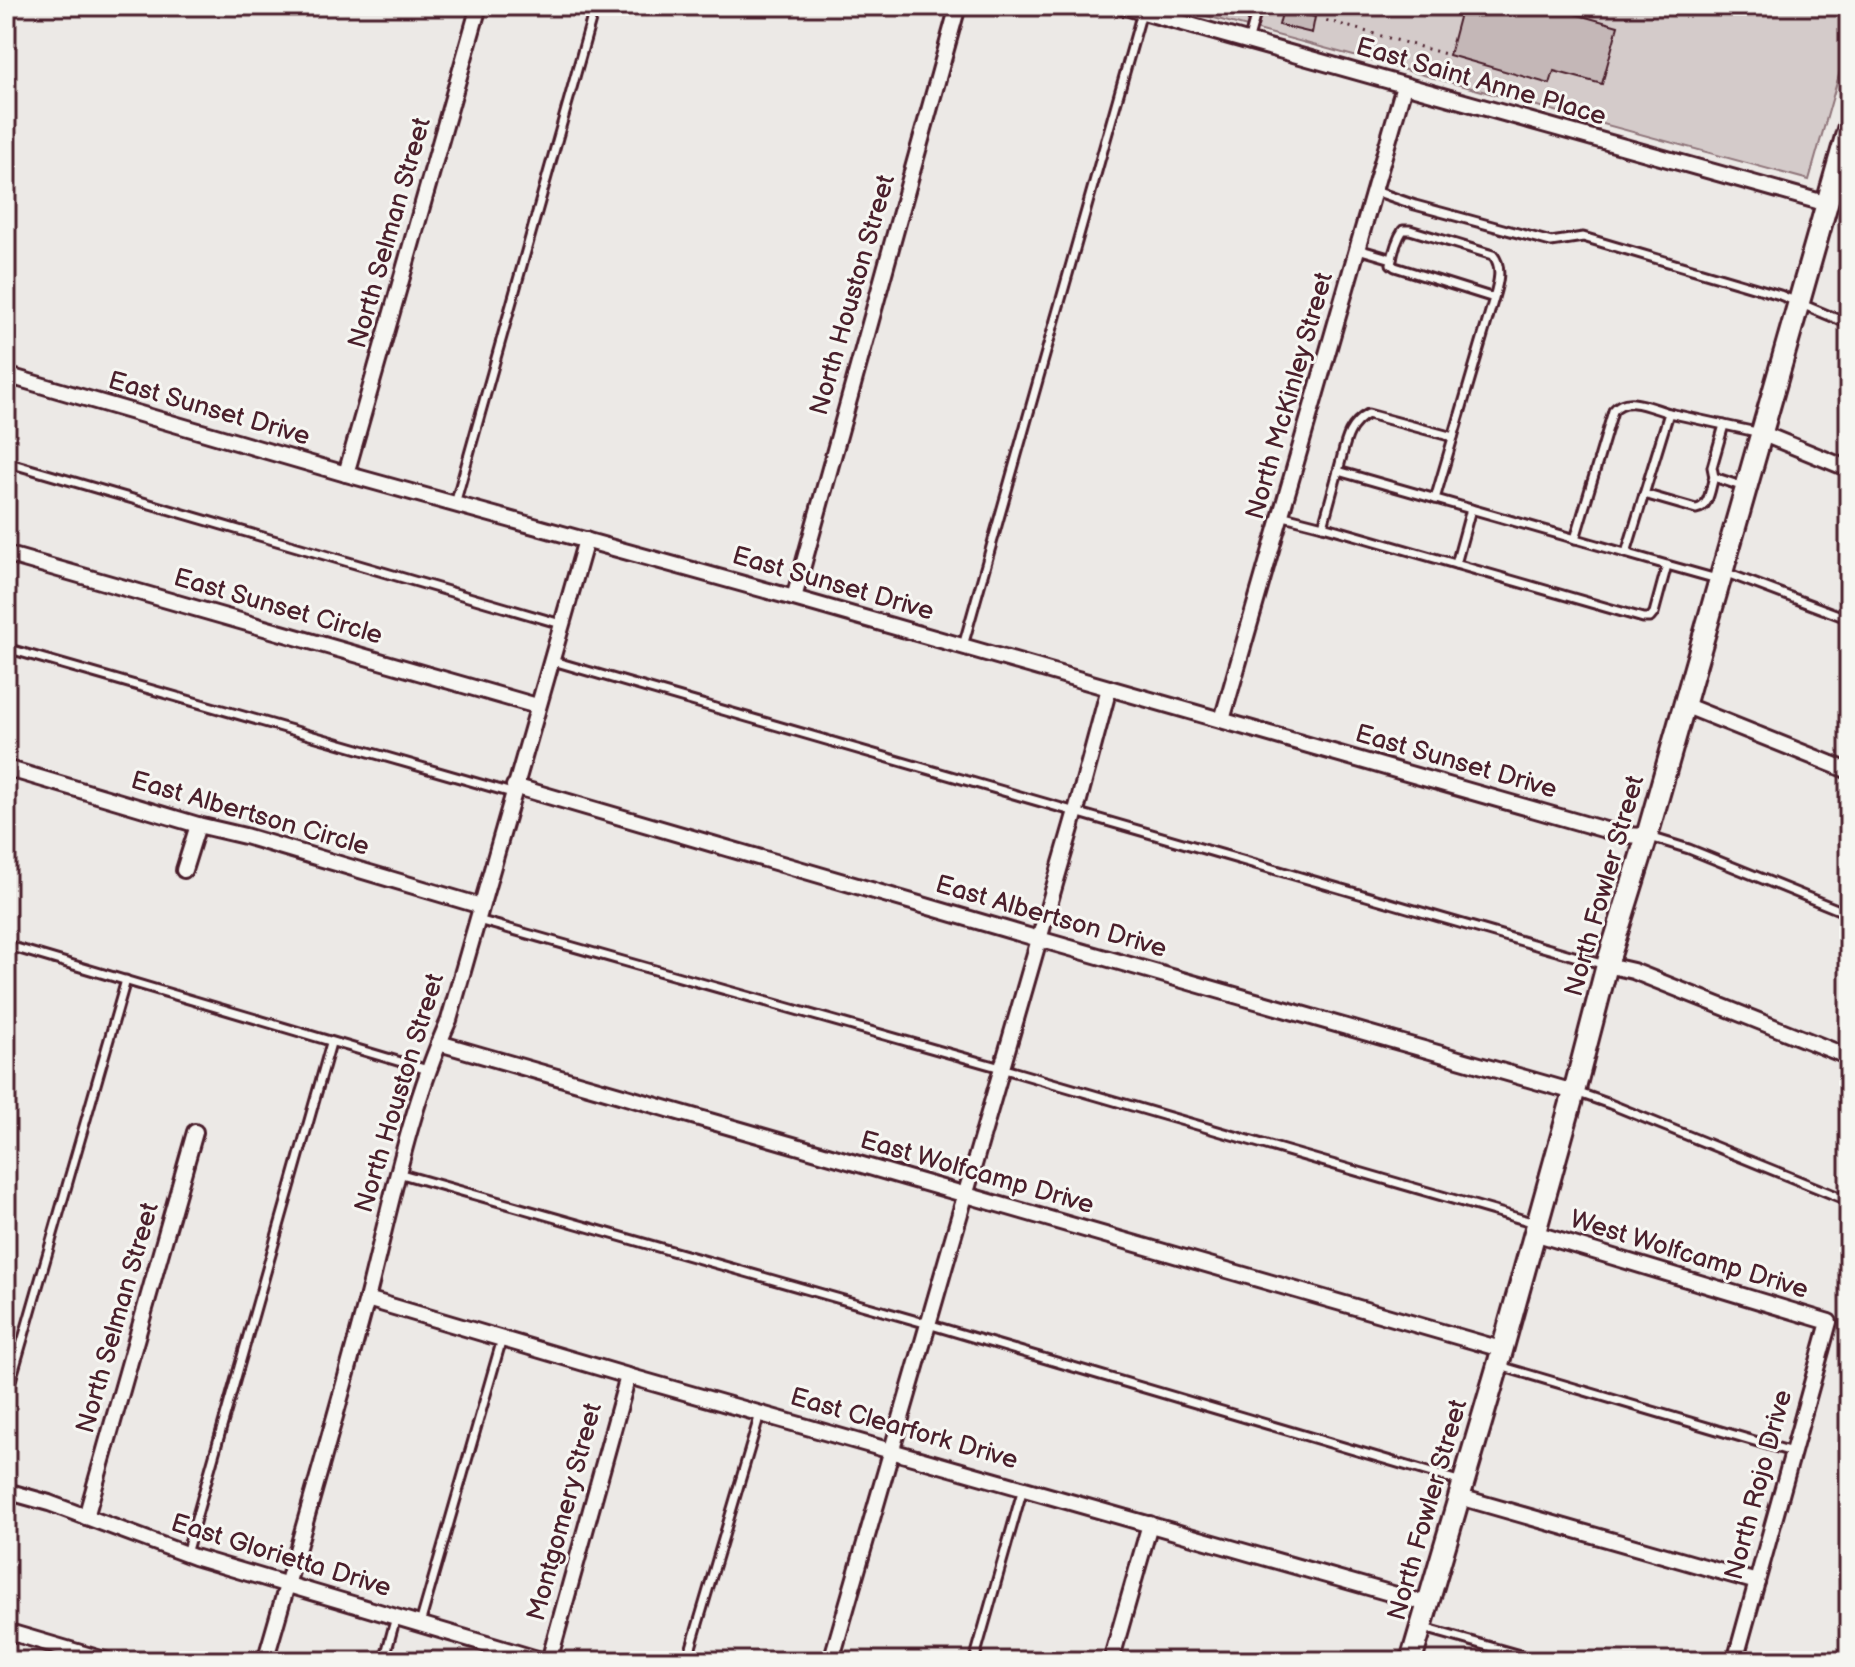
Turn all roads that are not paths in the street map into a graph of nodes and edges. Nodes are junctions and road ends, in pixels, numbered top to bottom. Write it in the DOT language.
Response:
graph roads {
  1 [pos="479,6"];
  2 [pos="595,6"];
  3 [pos="958,6"];
  4 [pos="1122,6"];
  5 [pos="1258,6"];
  6 [pos="1142,12"];
  7 [pos="1248,42"];
  8 [pos="1404,86"];
  9 [pos="1849,126"];
  10 [pos="1841,186"];
  11 [pos="1375,191"];
  12 [pos="1828,204"];
  13 [pos="1358,249"];
  14 [pos="1392,259"];
  15 [pos="1494,298"];
  16 [pos="1798,304"];
  17 [pos="1849,324"];
  18 [pos="6,375"];
  19 [pos="1669,413"];
  20 [pos="1724,425"];
  21 [pos="1761,433"];
  22 [pos="1453,437"];
  23 [pos="6,462"];
  24 [pos="1849,469"];
  25 [pos="1338,471"];
  26 [pos="346,474"];
  27 [pos="1714,477"];
  28 [pos="1746,488"];
  29 [pos="1644,494"];
  30 [pos="1435,499"];
  31 [pos="455,504"];
  32 [pos="1471,509"];
  33 [pos="1280,515"];
  34 [pos="1323,526"];
  35 [pos="1575,539"];
  36 [pos="586,540"];
  37 [pos="1626,553"];
  38 [pos="6,554"];
  39 [pos="1456,564"];
  40 [pos="1667,565"];
  41 [pos="1721,576"];
  42 [pos="794,598"];
  43 [pos="1849,619"];
  44 [pos="561,624"];
  45 [pos="963,646"];
  46 [pos="6,648"];
  47 [pos="551,660"];
  48 [pos="1109,688"];
  49 [pos="1684,705"];
  50 [pos="537,706"];
  51 [pos="1222,720"];
  52 [pos="6,768"];
  53 [pos="1849,771"];
  54 [pos="513,790"];
  55 [pos="1076,811"];
  56 [pos="198,825"];
  57 [pos="1647,836"];
  58 [pos="184,870"];
  59 [pos="480,913"];
  60 [pos="1849,914"];
  61 [pos="1039,939"];
  62 [pos="6,945"];
  63 [pos="1607,965"];
  64 [pos="126,980"];
  65 [pos="331,1043"];
  66 [pos="439,1043"];
  67 [pos="1849,1057"];
  68 [pos="1001,1068"];
  69 [pos="428,1070"];
  70 [pos="1574,1092"];
  71 [pos="195,1132"];
  72 [pos="397,1173"];
  73 [pos="966,1195"];
  74 [pos="1849,1201"];
  75 [pos="1536,1228"];
  76 [pos="367,1299"];
  77 [pos="1829,1322"];
  78 [pos="928,1324"];
  79 [pos="502,1339"];
  80 [pos="1500,1357"];
  81 [pos="628,1376"];
  82 [pos="6,1398"];
  83 [pos="760,1413"];
  84 [pos="891,1450"];
  85 [pos="1792,1452"];
  86 [pos="1023,1488"];
  87 [pos="1462,1490"];
  88 [pos="6,1491"];
  89 [pos="86,1517"];
  90 [pos="1150,1524"];
  91 [pos="186,1554"];
  92 [pos="1757,1582"];
  93 [pos="287,1585"];
  94 [pos="1428,1604"];
  95 [pos="396,1617"];
  96 [pos="420,1624"];
  97 [pos="1421,1627"];
  98 [pos="6,1631"];
  99 [pos="506,1655"];
  100 [pos="108,1661"];
  101 [pos="265,1661"];
  102 [pos="384,1661"];
  103 [pos="546,1661"];
  104 [pos="687,1661"];
  105 [pos="831,1661"];
  106 [pos="974,1661"];
  107 [pos="1111,1661"];
  108 [pos="1411,1661"];
  109 [pos="1541,1661"];
  110 [pos="1735,1661"];
  1 -- 26 [label="street, North Selman Street"];
  2 -- 31 [label="lane"];
  3 -- 42 [label="street, North Houston Street"];
  4 -- 6 [label="street, East Saint Anne Place"];
  5 -- 7 [label="lane"];
  6 -- 7 [label="street, East Saint Anne Place"];
  6 -- 45 [label="lane"];
  7 -- 8 [label="street, East Saint Anne Place"];
  8 -- 11 [label="street, North McKinley Street"];
  8 -- 12 [label="street, East Saint Anne Place"];
  9 -- 10 [label="street, North Fowler Street"];
  10 -- 12 [label="street, North Fowler Street"];
  11 -- 13 [label="street, North McKinley Street"];
  11 -- 16 [label="lane"];
  12 -- 16 [label="street, North Fowler Street"];
  13 -- 14 [label="lane"];
  13 -- 33 [label="street, North McKinley Street"];
  14 -- 15 [label="lane"];
  14 -- 15 [label="lane"];
  15 -- 22 [label="lane"];
  16 -- 17 [label="lane"];
  16 -- 21 [label="street, North Fowler Street"];
  18 -- 26 [label="street, East Sunset Drive"];
  19 -- 20 [label="lane"];
  19 -- 29 [label="lane"];
  19 -- 35 [label="lane"];
  20 -- 21 [label="lane"];
  20 -- 27 [label="lane"];
  21 -- 24 [label="street"];
  21 -- 28 [label="street, North Fowler Street"];
  22 -- 25 [label="lane"];
  22 -- 30 [label="lane"];
  23 -- 44 [label="lane"];
  25 -- 30 [label="lane"];
  25 -- 34 [label="lane"];
  26 -- 31 [label="street, East Sunset Drive"];
  27 -- 28 [label="lane"];
  27 -- 29 [label="lane"];
  28 -- 41 [label="street, North Fowler Street"];
  29 -- 37 [label="lane"];
  30 -- 32 [label="lane"];
  31 -- 36 [label="street, East Sunset Drive"];
  32 -- 35 [label="lane"];
  32 -- 39 [label="lane"];
  33 -- 34 [label="lane"];
  33 -- 51 [label="street, North McKinley Street"];
  34 -- 39 [label="lane"];
  35 -- 37 [label="lane"];
  36 -- 42 [label="street, East Sunset Drive"];
  36 -- 44 [label="street, North Houston Street"];
  37 -- 40 [label="lane"];
  38 -- 50 [label="street, East Sunset Circle"];
  39 -- 40 [label="lane"];
  40 -- 41 [label="lane"];
  41 -- 43 [label="lane"];
  41 -- 49 [label="street, North Fowler Street"];
  42 -- 45 [label="street, East Sunset Drive"];
  44 -- 47 [label="street, North Houston Street"];
  45 -- 48 [label="street, East Sunset Drive"];
  46 -- 54 [label="lane"];
  47 -- 50 [label="street, North Houston Street"];
  47 -- 55 [label="lane"];
  48 -- 51 [label="street, East Sunset Drive"];
  48 -- 55 [label="street"];
  49 -- 53 [label="street"];
  49 -- 57 [label="street, North Fowler Street"];
  50 -- 54 [label="street, North Houston Street"];
  51 -- 57 [label="street, East Sunset Drive"];
  52 -- 56 [label="street, East Albertson Circle"];
  54 -- 59 [label="street, North Houston Street"];
  54 -- 61 [label="street, East Albertson Drive"];
  55 -- 61 [label="street"];
  55 -- 63 [label="lane"];
  56 -- 58 [label="street"];
  56 -- 59 [label="street, East Albertson Circle"];
  57 -- 60 [label="lane"];
  57 -- 63 [label="street, North Fowler Street"];
  59 -- 66 [label="street, North Houston Street"];
  59 -- 68 [label="lane"];
  61 -- 68 [label="street"];
  61 -- 70 [label="street, East Albertson Drive"];
  62 -- 64 [label="lane"];
  63 -- 67 [label="street"];
  63 -- 70 [label="street, North Fowler Street"];
  64 -- 65 [label="lane"];
  64 -- 82 [label="lane"];
  65 -- 69 [label="lane"];
  65 -- 91 [label="lane"];
  66 -- 69 [label="street, North Houston Street"];
  66 -- 73 [label="street, East Wolfcamp Drive"];
  68 -- 73 [label="street"];
  68 -- 75 [label="lane"];
  69 -- 72 [label="street, North Houston Street"];
  70 -- 74 [label="lane"];
  70 -- 75 [label="street, North Fowler Street"];
  71 -- 89 [label="street, North Selman Street"];
  72 -- 76 [label="street, North Houston Street"];
  72 -- 78 [label="lane"];
  73 -- 78 [label="street"];
  73 -- 80 [label="street, East Wolfcamp Drive"];
  75 -- 77 [label="street, West Wolfcamp Drive"];
  75 -- 80 [label="street, North Fowler Street"];
  76 -- 79 [label="street, East Clearfork Drive"];
  76 -- 93 [label="street, North Houston Street"];
  77 -- 85 [label="street, North Rojo Drive"];
  78 -- 84 [label="street"];
  78 -- 87 [label="lane"];
  79 -- 81 [label="street, East Clearfork Drive"];
  79 -- 96 [label="lane"];
  80 -- 85 [label="lane"];
  80 -- 87 [label="street, North Fowler Street"];
  81 -- 83 [label="street, East Clearfork Drive"];
  81 -- 103 [label="street, Montgomery Street"];
  83 -- 84 [label="street, East Clearfork Drive"];
  83 -- 104 [label="lane"];
  84 -- 86 [label="street, East Clearfork Drive"];
  84 -- 105 [label="street"];
  85 -- 92 [label="street, North Rojo Drive"];
  86 -- 90 [label="street, East Clearfork Drive"];
  86 -- 106 [label="lane"];
  87 -- 92 [label="street"];
  87 -- 94 [label="street, North Fowler Street"];
  88 -- 89 [label="street, East Glorietta Drive"];
  89 -- 91 [label="street, East Glorietta Drive"];
  90 -- 94 [label="street, East Clearfork Drive"];
  90 -- 107 [label="street"];
  91 -- 93 [label="street, East Glorietta Drive"];
  92 -- 110 [label="street, North Rojo Drive"];
  93 -- 95 [label="street, East Glorietta Drive"];
  93 -- 101 [label="street, North Houston Street"];
  94 -- 97 [label="street, North Fowler Street"];
  95 -- 96 [label="street, East Glorietta Drive"];
  95 -- 102 [label="lane"];
  96 -- 99 [label="street, East Glorietta Drive"];
  97 -- 108 [label="street, North Fowler Street"];
  97 -- 109 [label="lane"];
  98 -- 100 [label="street"];
  99 -- 103 [label="street, East Glorietta Drive"];
}
